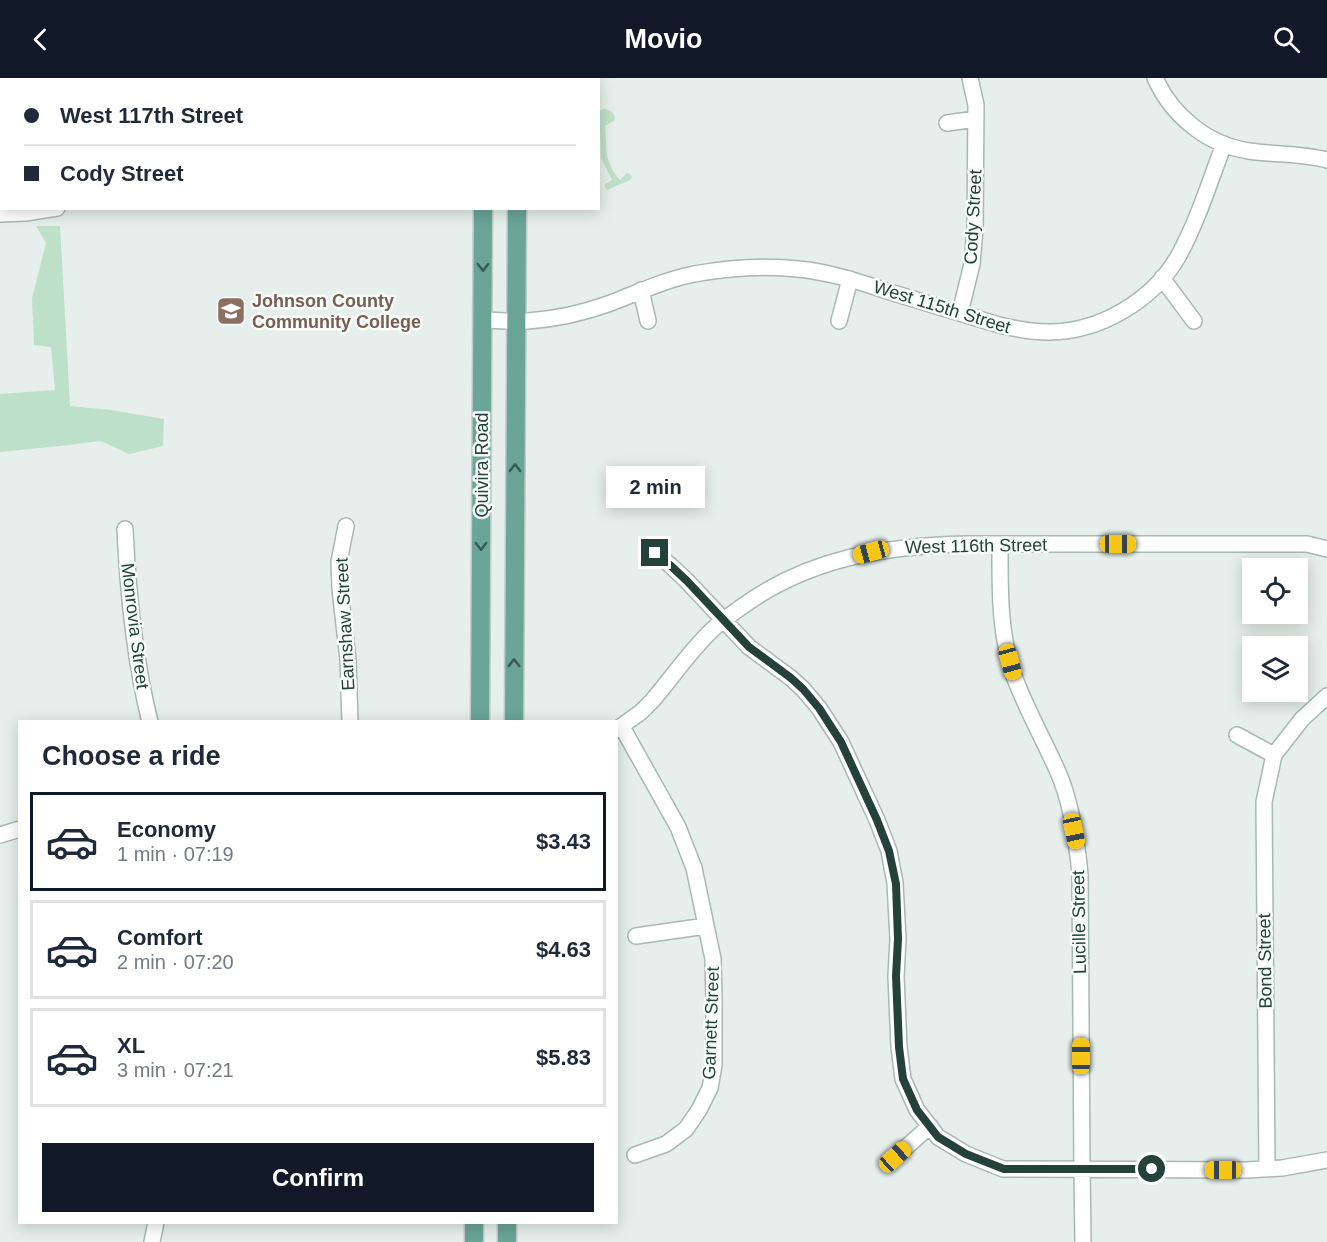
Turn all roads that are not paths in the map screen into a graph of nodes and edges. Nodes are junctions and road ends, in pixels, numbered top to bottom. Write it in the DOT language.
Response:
graph roads {
  1 [pos="970,78"];
  2 [pos="1155,78"];
  3 [pos="976,119"];
  4 [pos="947,123"];
  5 [pos="1224,144"];
  6 [pos="1327,160"];
  7 [pos="44,210"];
  8 [pos="483,210"];
  9 [pos="517,210"];
  10 [pos="0,214"];
  11 [pos="1162,278"];
  12 [pos="850,279"];
  13 [pos="641,290"];
  14 [pos="960,313"];
  15 [pos="483,320"];
  16 [pos="516,321"];
  17 [pos="648,321"];
  18 [pos="838,321"];
  19 [pos="1194,321"];
  20 [pos="346,526"];
  21 [pos="125,529"];
  22 [pos="999,544"];
  23 [pos="1327,549"];
  24 [pos="655,553"];
  25 [pos="723,620"];
  26 [pos="1327,696"];
  27 [pos="150,720"];
  28 [pos="350,720"];
  29 [pos="480,720"];
  30 [pos="514,720"];
  31 [pos="619,728"];
  32 [pos="1237,735"];
  33 [pos="1274,755"];
  34 [pos="18,830"];
  35 [pos="0,835"];
  36 [pos="706,926"];
  37 [pos="636,936"];
  38 [pos="930,1126"];
  39 [pos="635,1155"];
  40 [pos="895,1157"];
  41 [pos="1327,1160"];
  42 [pos="1082,1168"];
  43 [pos="1267,1169"];
  44 [pos="156,1224"];
  45 [pos="474,1224"];
  46 [pos="507,1224"];
  47 [pos="152,1242"];
  48 [pos="474,1242"];
  49 [pos="507,1242"];
  50 [pos="1083,1242"];
  1 -- 3 [label="street, Cody Street"];
  2 -- 5 [label="street"];
  3 -- 4 [label="street"];
  3 -- 14 [label="street, Cody Street"];
  5 -- 6 [label="street"];
  5 -- 11 [label="street, West 115th Street"];
  7 -- 10 [label="street"];
  8 -- 15 [label="main road, Quivira Road, one-way"];
  9 -- 16 [label="main road, Quivira Road"];
  11 -- 14 [label="street, West 115th Street"];
  11 -- 19 [label="street"];
  12 -- 13 [label="street, West 115th Street"];
  12 -- 14 [label="street, West 115th Street"];
  12 -- 18 [label="street, West 115th Street"];
  13 -- 16 [label="street, West 115th Street"];
  13 -- 17 [label="street"];
  15 -- 16 [label="street, West 115th Street"];
  15 -- 29 [label="main road, Quivira Road, one-way"];
  30 -- 16 [label="main road, Quivira Road, one-way"];
  20 -- 28 [label="street, Earnshaw Street"];
  21 -- 27 [label="street, Monrovia Street"];
  22 -- 23 [label="street, West 116th Street"];
  22 -- 25 [label="street, West 116th Street"];
  22 -- 42 [label="street, Lucille Street"];
  24 -- 25 [label="street"];
  25 -- 31 [label="street, West 116th Street"];
  25 -- 38 [label="street"];
  26 -- 33 [label="street, Bond Street"];
  31 -- 36 [label="street, Garnett Street"];
  32 -- 33 [label="street"];
  33 -- 43 [label="street, Bond Street"];
  34 -- 35 [label="street"];
  36 -- 37 [label="street"];
  36 -- 39 [label="street, Garnett Street"];
  38 -- 40 [label="street"];
  38 -- 42 [label="street"];
  41 -- 43 [label="street"];
  42 -- 43 [label="street"];
  42 -- 50 [label="street, Lucille Street"];
  44 -- 47 [label="street"];
  45 -- 48 [label="main road"];
  46 -- 49 [label="main road"];
}
